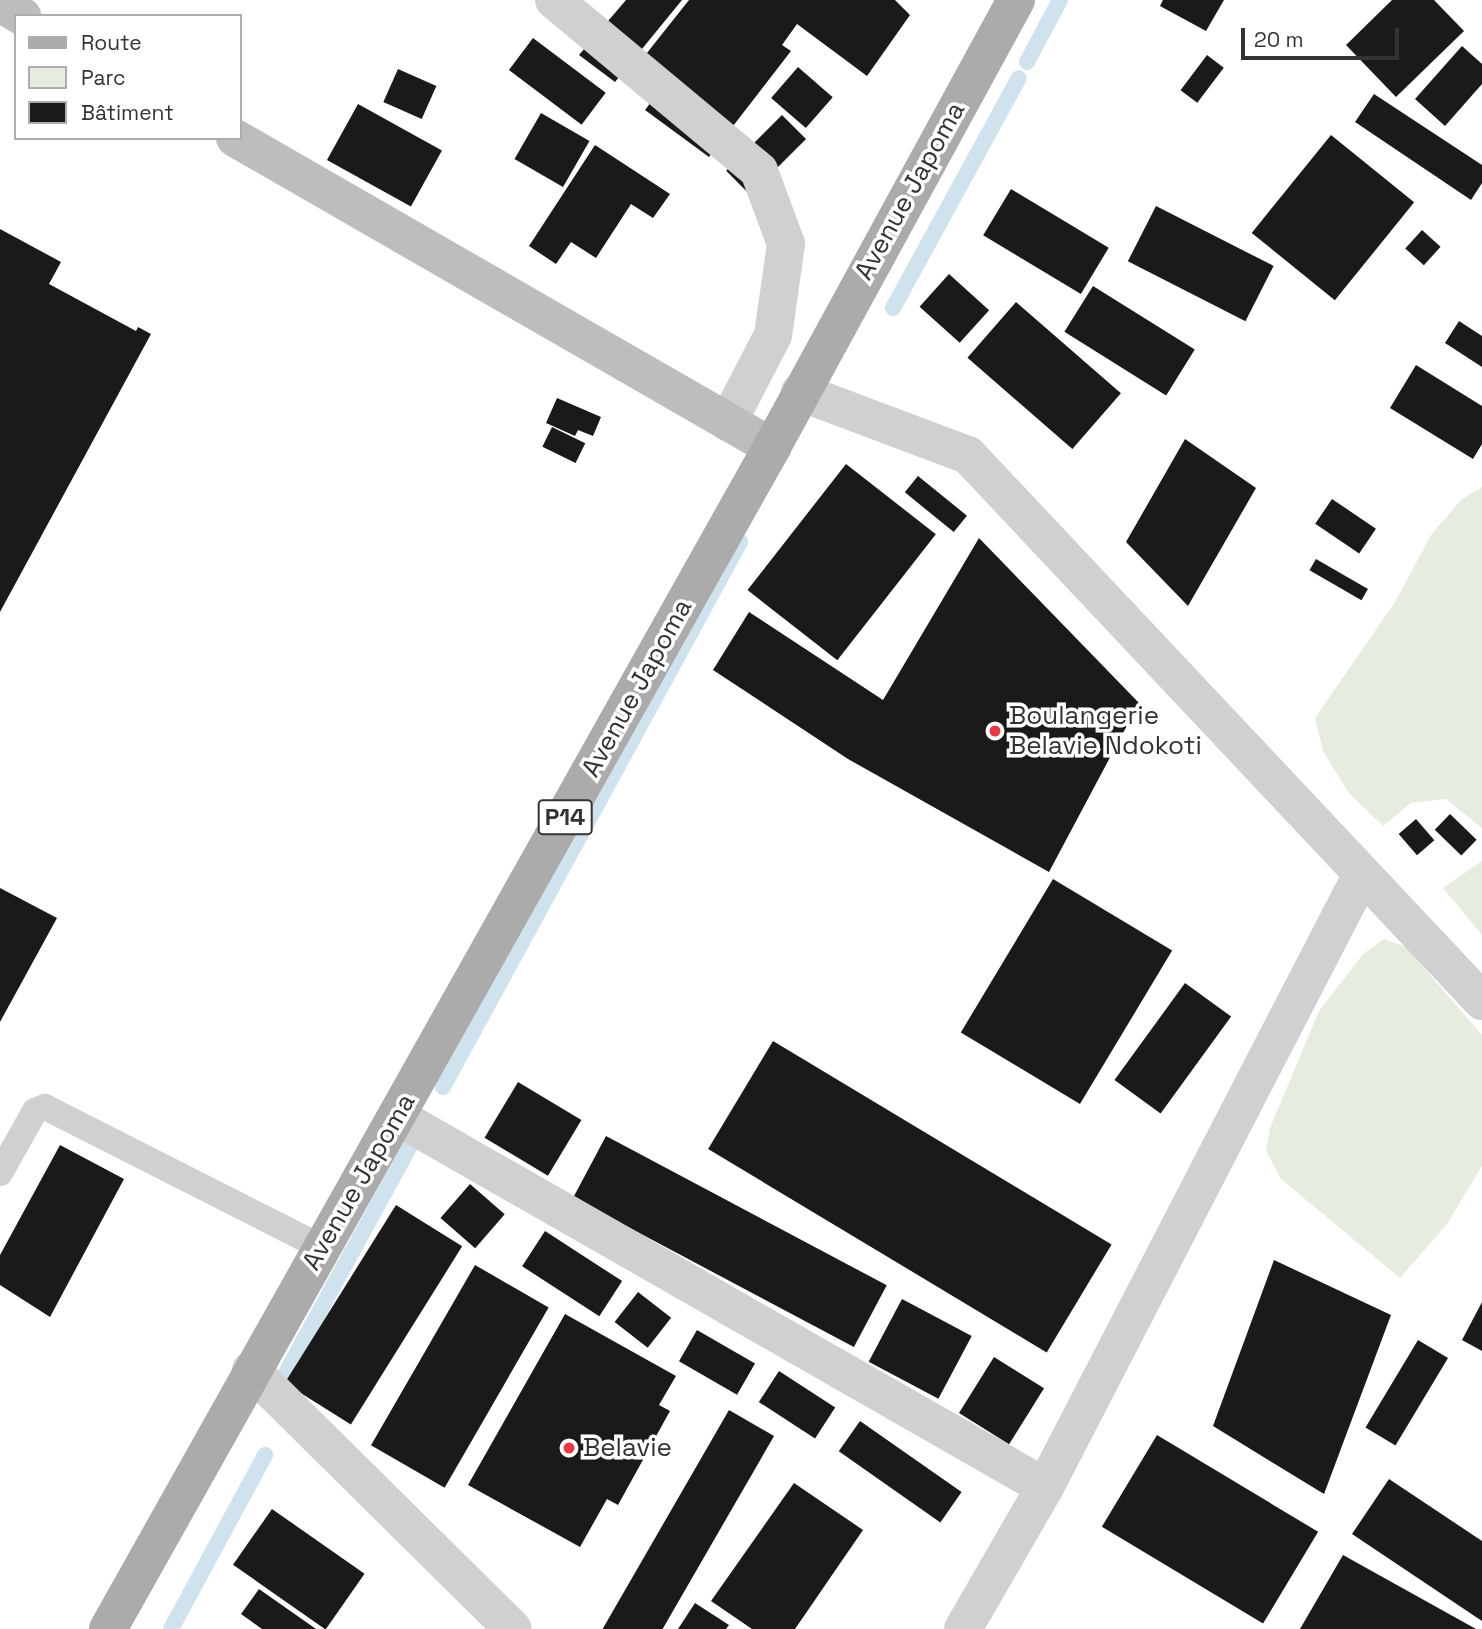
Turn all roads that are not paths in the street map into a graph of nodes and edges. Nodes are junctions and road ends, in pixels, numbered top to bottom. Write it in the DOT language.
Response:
graph roads {
  1 [pos="554,0"];
  2 [pos="1016,0"];
  3 [pos="0,3"];
  4 [pos="19,14"];
  5 [pos="238,140"];
  6 [pos="800,391"];
  7 [pos="729,422"];
  8 [pos="772,447"];
  9 [pos="1361,876"];
  10 [pos="1482,1001"];
  11 [pos="398,1117"];
  12 [pos="0,1173"];
  13 [pos="321,1247"];
  14 [pos="251,1370"];
  15 [pos="1045,1487"];
  16 [pos="108,1629"];
  17 [pos="513,1629"];
  18 [pos="963,1629"];
  1 -- 7 [label="street"];
  2 -- 6 [label="main road, Avenue Japoma / P14"];
  3 -- 4 [label="street"];
  5 -- 7 [label="street"];
  6 -- 8 [label="main road, Avenue Japoma / P14"];
  6 -- 9 [label="street"];
  7 -- 8 [label="street"];
  8 -- 11 [label="main road, Avenue Japoma / P14"];
  9 -- 10 [label="street"];
  9 -- 15 [label="street"];
  11 -- 13 [label="main road, Avenue Japoma / P14"];
  11 -- 15 [label="street"];
  12 -- 13 [label="lane"];
  13 -- 14 [label="main road, Avenue Japoma / P14"];
  14 -- 16 [label="main road, Avenue Japoma / P14"];
  14 -- 17 [label="street"];
  15 -- 18 [label="street"];
}
